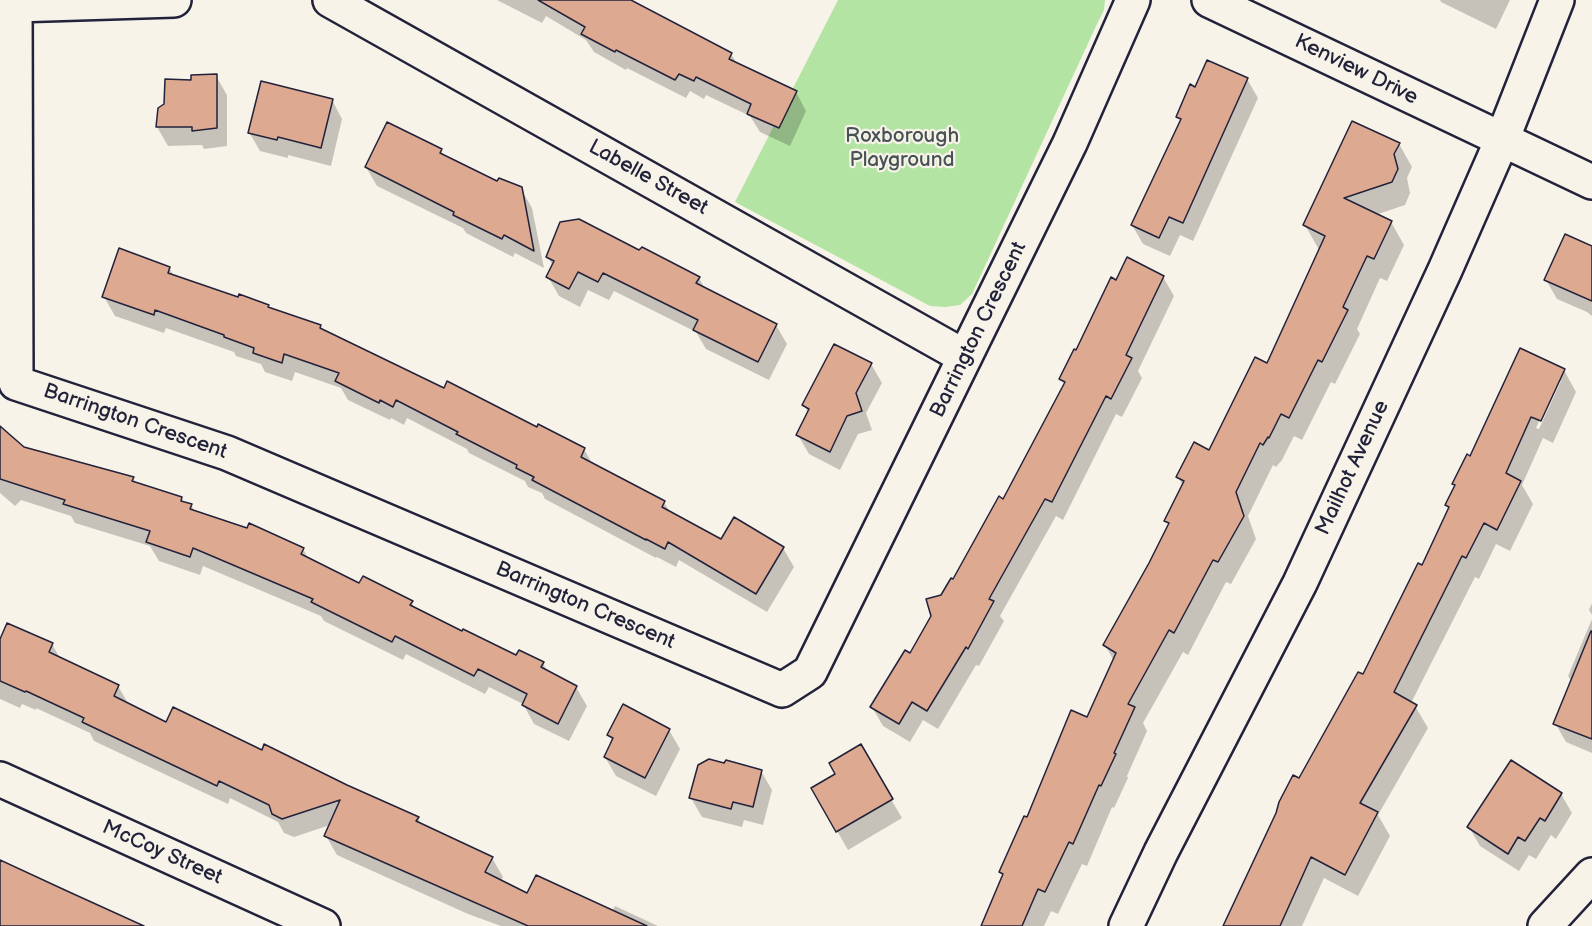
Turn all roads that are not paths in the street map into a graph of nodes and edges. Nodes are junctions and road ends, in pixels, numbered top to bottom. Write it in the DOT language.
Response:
graph roads {
  1 [pos="174,0"];
  2 [pos="330,0"];
  3 [pos="1133,0"];
  4 [pos="1209,0"];
  5 [pos="1557,0"];
  6 [pos="15,3"];
  7 [pos="1502,140"];
  8 [pos="1592,182"];
  9 [pos="965,357"];
  10 [pos="0,779"];
  11 [pos="1592,875"];
  12 [pos="323,926"];
  13 [pos="1126,926"];
  14 [pos="1545,926"];
  1 -- 6 [label="street"];
  2 -- 9 [label="street, Labelle Street"];
  3 -- 9 [label="street, Barrington Crescent"];
  4 -- 7 [label="street, Kenview Drive"];
  5 -- 7 [label="street, Mailhot Avenue"];
  6 -- 9 [label="street, Barrington Crescent"];
  7 -- 8 [label="street, Kenview Drive"];
  7 -- 13 [label="street, Mailhot Avenue"];
  10 -- 12 [label="street, McCoy Street"];
  11 -- 14 [label="street"];
}
